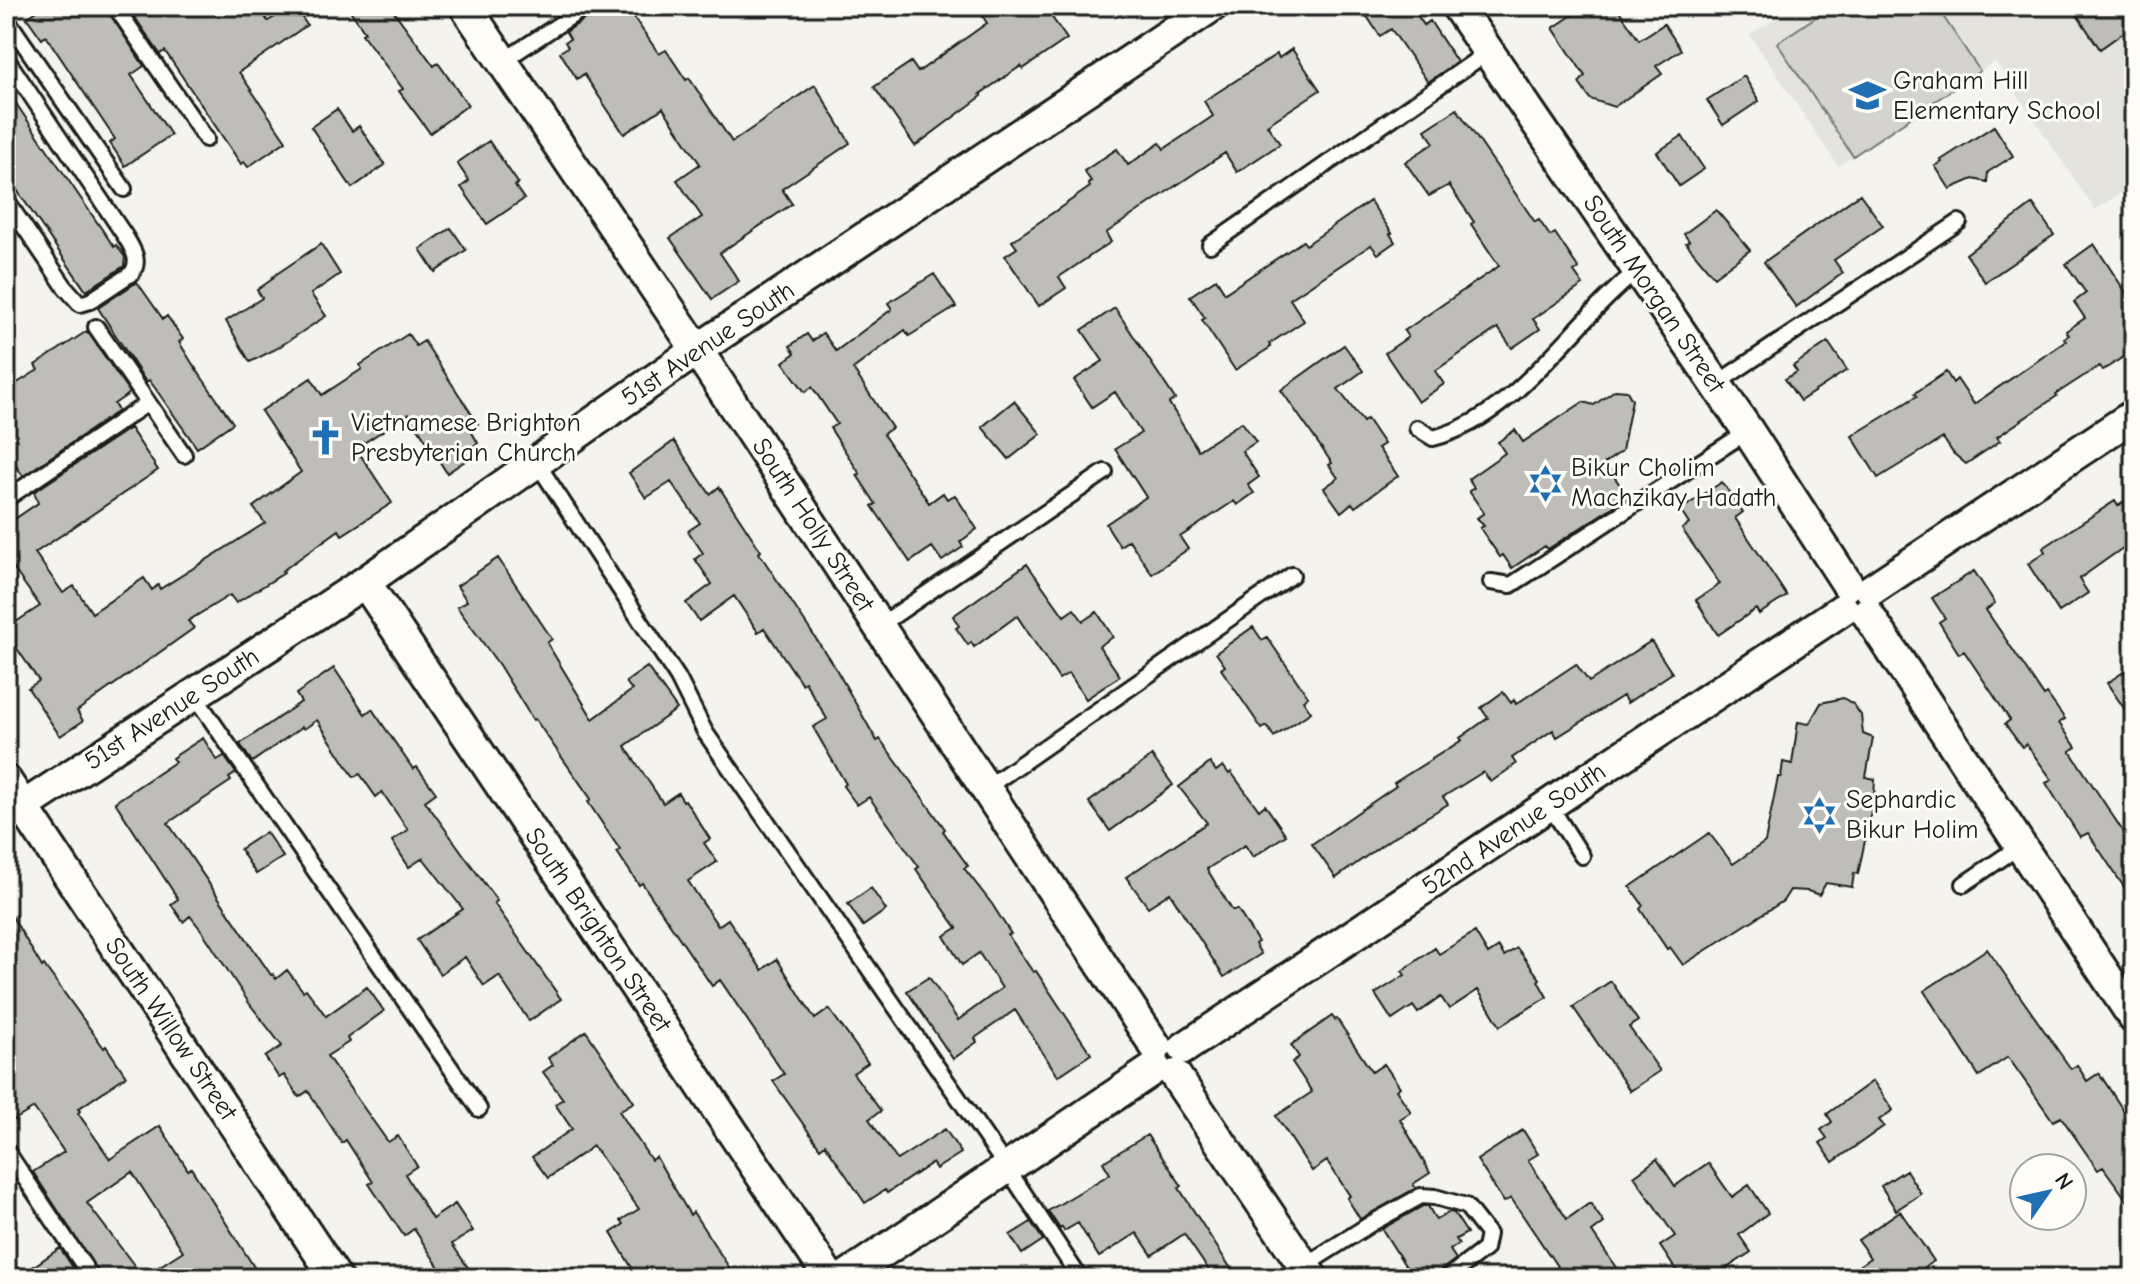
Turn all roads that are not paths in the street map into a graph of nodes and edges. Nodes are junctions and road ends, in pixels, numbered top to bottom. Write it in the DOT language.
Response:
graph roads {
  1 [pos="115,6"];
  2 [pos="465,6"];
  3 [pos="587,6"];
  4 [pos="1212,6"];
  5 [pos="1457,6"];
  6 [pos="6,18"];
  7 [pos="1488,52"];
  8 [pos="6,58"];
  9 [pos="503,61"];
  10 [pos="206,139"];
  11 [pos="124,189"];
  12 [pos="6,200"];
  13 [pos="1959,222"];
  14 [pos="1210,245"];
  15 [pos="1638,270"];
  16 [pos="96,327"];
  17 [pos="697,350"];
  18 [pos="1716,384"];
  19 [pos="148,403"];
  20 [pos="2134,415"];
  21 [pos="1417,428"];
  22 [pos="1748,431"];
  23 [pos="184,455"];
  24 [pos="537,463"];
  25 [pos="1105,472"];
  26 [pos="6,499"];
  27 [pos="1292,575"];
  28 [pos="365,582"];
  29 [pos="1491,582"];
  30 [pos="1858,599"];
  31 [pos="879,626"];
  32 [pos="194,695"];
  33 [pos="6,781"];
  34 [pos="986,788"];
  35 [pos="1550,806"];
  36 [pos="15,812"];
  37 [pos="2020,846"];
  38 [pos="1582,856"];
  39 [pos="1964,884"];
  40 [pos="2134,1018"];
  41 [pos="1168,1060"];
  42 [pos="479,1109"];
  43 [pos="6,1150"];
  44 [pos="1007,1168"];
  45 [pos="1308,1272"];
  46 [pos="92,1278"];
  47 [pos="336,1278"];
  48 [pos="830,1278"];
  49 [pos="844,1278"];
  50 [pos="1080,1278"];
  51 [pos="1447,1278"];
  1 -- 10 [label="lane"];
  2 -- 9 [label="street, South Holly Street"];
  3 -- 9 [label="lane"];
  4 -- 17 [label="street, 51st Avenue South"];
  5 -- 7 [label="street, South Morgan Street"];
  6 -- 11 [label="lane"];
  7 -- 14 [label="lane"];
  7 -- 15 [label="street, South Morgan Street"];
  8 -- 12 [label="lane"];
  9 -- 17 [label="street, South Holly Street"];
  13 -- 18 [label="lane"];
  15 -- 18 [label="street, South Morgan Street"];
  15 -- 21 [label="lane"];
  16 -- 19 [label="lane"];
  17 -- 24 [label="street, 51st Avenue South"];
  17 -- 31 [label="street, South Holly Street"];
  18 -- 22 [label="street, South Morgan Street"];
  19 -- 23 [label="lane"];
  19 -- 26 [label="lane"];
  20 -- 30 [label="street, 52nd Avenue South"];
  22 -- 29 [label="lane"];
  22 -- 30 [label="street, South Morgan Street"];
  24 -- 28 [label="street, 51st Avenue South"];
  24 -- 44 [label="lane"];
  25 -- 31 [label="lane"];
  27 -- 34 [label="lane"];
  28 -- 32 [label="street, 51st Avenue South"];
  28 -- 48 [label="street, South Brighton Street"];
  30 -- 35 [label="street, 52nd Avenue South"];
  30 -- 37 [label="street, South Morgan Street"];
  31 -- 34 [label="street, South Holly Street"];
  32 -- 36 [label="street, 51st Avenue South"];
  32 -- 42 [label="lane"];
  33 -- 36 [label="street, South Willow Street"];
  34 -- 41 [label="street, South Holly Street"];
  35 -- 38 [label="lane"];
  35 -- 41 [label="street, 52nd Avenue South"];
  36 -- 47 [label="street, South Willow Street"];
  37 -- 39 [label="lane"];
  37 -- 40 [label="street, South Morgan Street"];
  41 -- 44 [label="street, 52nd Avenue South"];
  41 -- 45 [label="street, South Holly Street"];
  43 -- 46 [label="lane"];
  44 -- 49 [label="street, 52nd Avenue South"];
  44 -- 50 [label="lane"];
  45 -- 51 [label="lane"];
}
